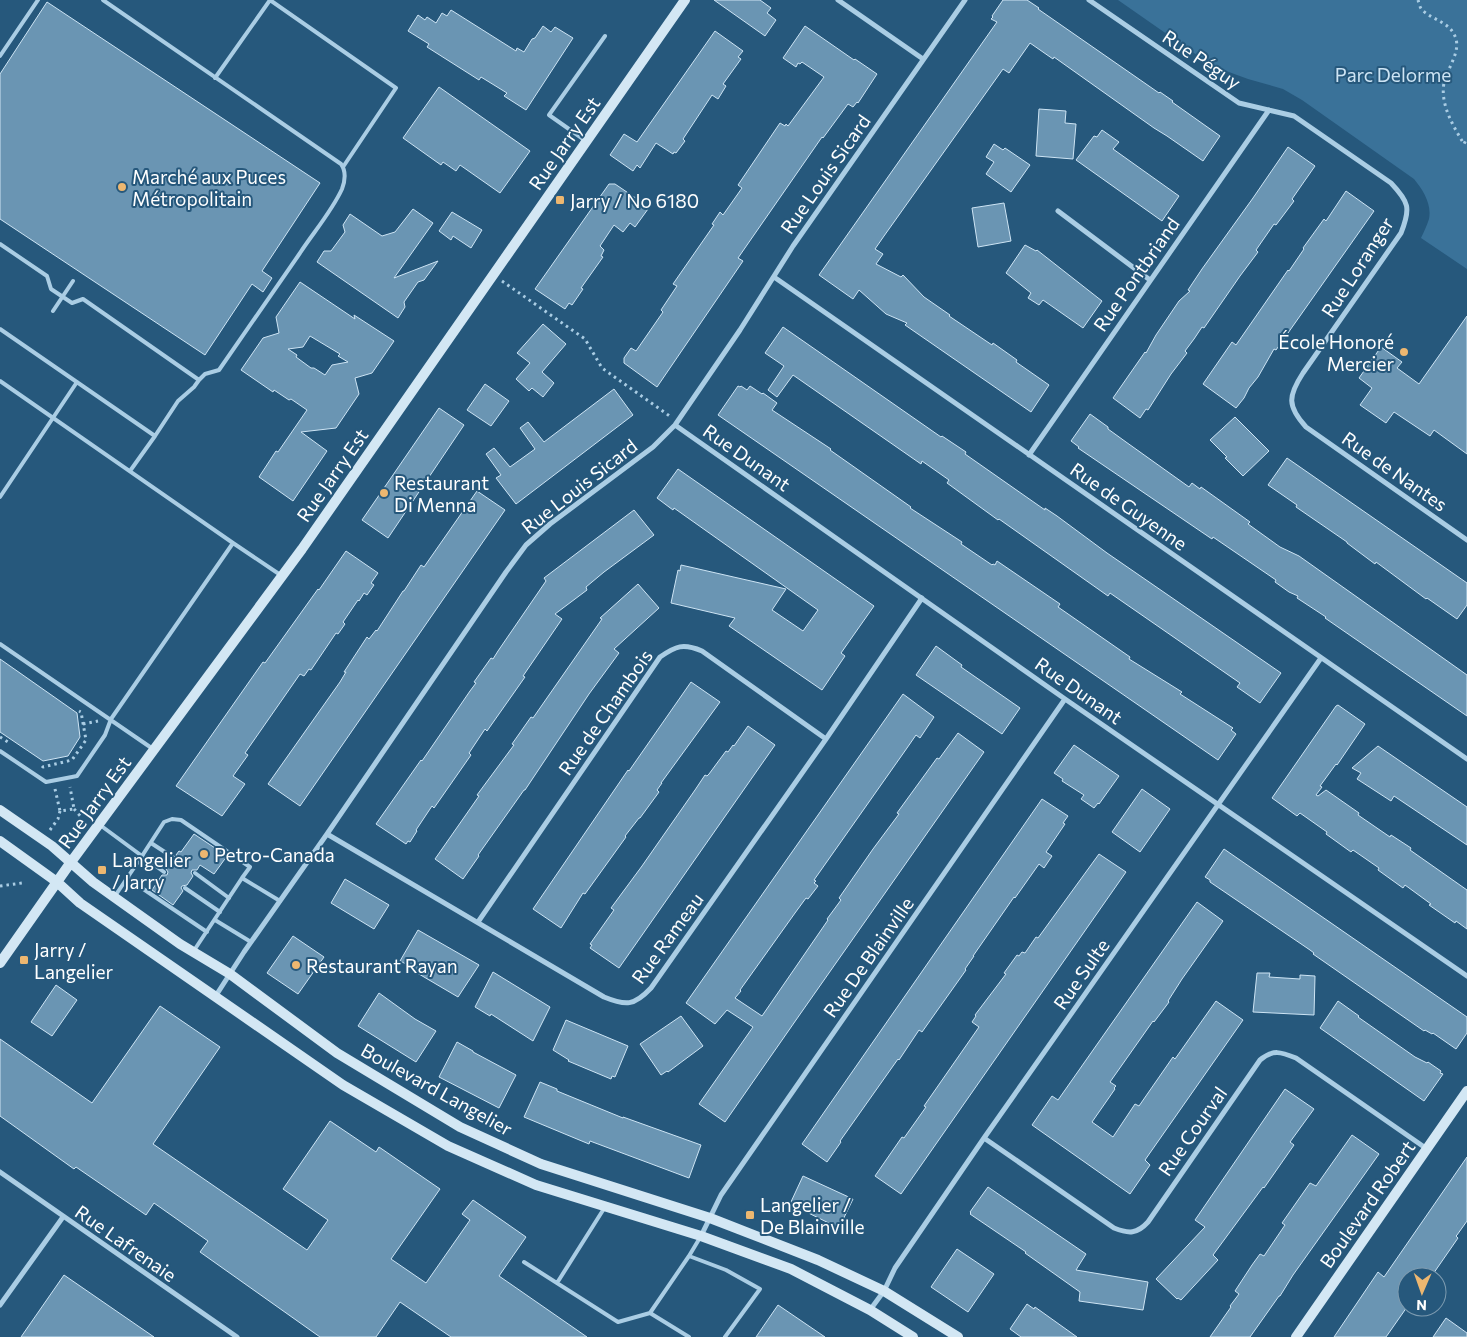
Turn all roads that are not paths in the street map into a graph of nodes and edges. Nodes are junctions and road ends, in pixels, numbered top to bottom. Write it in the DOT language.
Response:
graph roads {
  1 [pos="38,0"];
  2 [pos="103,0"];
  3 [pos="270,0"];
  4 [pos="685,0"];
  5 [pos="838,0"];
  6 [pos="964,0"];
  7 [pos="1089,0"];
  8 [pos="605,36"];
  9 [pos="0,56"];
  10 [pos="923,59"];
  11 [pos="215,78"];
  12 [pos="1269,110"];
  13 [pos="586,142"];
  14 [pos="343,167"];
  15 [pos="1404,196"];
  16 [pos="1058,211"];
  17 [pos="0,244"];
  18 [pos="774,277"];
  19 [pos="1150,280"];
  20 [pos="73,281"];
  21 [pos="63,296"];
  22 [pos="53,311"];
  23 [pos="0,329"];
  24 [pos="199,380"];
  25 [pos="0,381"];
  26 [pos="77,382"];
  27 [pos="53,418"];
  28 [pos="676,423"];
  29 [pos="1306,427"];
  30 [pos="155,436"];
  31 [pos="1029,455"];
  32 [pos="130,471"];
  33 [pos="0,486"];
  34 [pos="5,489"];
  35 [pos="0,497"];
  36 [pos="1467,540"];
  37 [pos="233,543"];
  38 [pos="282,576"];
  39 [pos="922,598"];
  40 [pos="0,644"];
  41 [pos="1321,658"];
  42 [pos="1065,699"];
  43 [pos="111,719"];
  44 [pos="826,738"];
  45 [pos="153,750"];
  46 [pos="0,751"];
  47 [pos="1467,759"];
  48 [pos="1218,804"];
  49 [pos="0,810"];
  50 [pos="100,825"];
  51 [pos="327,834"];
  52 [pos="0,841"];
  53 [pos="152,843"];
  54 [pos="142,856"];
  55 [pos="174,858"];
  56 [pos="71,862"];
  57 [pos="164,872"];
  58 [pos="195,873"];
  59 [pos="127,878"];
  60 [pos="242,878"];
  61 [pos="57,882"];
  62 [pos="185,888"];
  63 [pos="114,897"];
  64 [pos="229,898"];
  65 [pos="280,901"];
  66 [pos="220,912"];
  67 [pos="215,920"];
  68 [pos="478,922"];
  69 [pos="207,932"];
  70 [pos="251,942"];
  71 [pos="193,952"];
  72 [pos="0,963"];
  73 [pos="230,974"];
  74 [pos="1467,976"];
  75 [pos="214,997"];
  76 [pos="1467,1091"];
  77 [pos="984,1138"];
  78 [pos="1427,1149"];
  79 [pos="0,1172"];
  80 [pos="605,1207"];
  81 [pos="63,1217"];
  82 [pos="710,1218"];
  83 [pos="701,1236"];
  84 [pos="689,1256"];
  85 [pos="524,1262"];
  86 [pos="557,1284"];
  87 [pos="884,1291"];
  88 [pos="0,1305"];
  89 [pos="870,1310"];
  90 [pos="650,1314"];
  91 [pos="236,1337"];
  92 [pos="689,1337"];
  93 [pos="725,1337"];
  94 [pos="912,1337"];
  95 [pos="958,1337"];
  96 [pos="1296,1337"];
  1 -- 9 [label="lane"];
  2 -- 11 [label="lane"];
  3 -- 11 [label="lane"];
  3 -- 14 [label="lane"];
  4 -- 13 [label="main road, Rue Jarry Est"];
  5 -- 10 [label="street"];
  6 -- 10 [label="street, Rue Louis Sicard"];
  7 -- 12 [label="street, Rue Péguy"];
  8 -- 13 [label="lane"];
  10 -- 18 [label="street, Rue Louis Sicard"];
  11 -- 14 [label="lane"];
  12 -- 15 [label="street, Rue Péguy"];
  12 -- 19 [label="street, Rue Pontbriand"];
  13 -- 38 [label="main road, Rue Jarry Est"];
  14 -- 24 [label="lane"];
  15 -- 29 [label="street, Rue Loranger"];
  16 -- 19 [label="street"];
  17 -- 21 [label="lane"];
  18 -- 28 [label="street, Rue Louis Sicard"];
  18 -- 31 [label="street, Rue de Guyenne"];
  19 -- 31 [label="street, Rue Pontbriand"];
  20 -- 21 [label="lane"];
  21 -- 22 [label="lane"];
  21 -- 24 [label="lane"];
  23 -- 26 [label="lane"];
  24 -- 30 [label="lane"];
  25 -- 27 [label="lane"];
  26 -- 27 [label="lane"];
  26 -- 30 [label="lane"];
  27 -- 32 [label="lane"];
  27 -- 34 [label="lane"];
  28 -- 39 [label="street, Rue Dunant"];
  28 -- 51 [label="street, Rue Louis Sicard"];
  29 -- 36 [label="street, Rue de Nantes"];
  30 -- 32 [label="lane"];
  31 -- 41 [label="street, Rue de Guyenne"];
  32 -- 37 [label="lane"];
  33 -- 34 [label="lane"];
  34 -- 35 [label="lane"];
  37 -- 38 [label="lane"];
  37 -- 43 [label="lane"];
  38 -- 45 [label="main road, Rue Jarry Est"];
  39 -- 42 [label="street, Rue Dunant"];
  39 -- 44 [label="street, Rue Rameau"];
  40 -- 43 [label="lane"];
  41 -- 47 [label="street, Rue de Guyenne"];
  41 -- 48 [label="street, Rue Sulte"];
  42 -- 48 [label="street, Rue Dunant"];
  42 -- 82 [label="street, Rue De Blainville"];
  43 -- 45 [label="lane"];
  43 -- 46 [label="lane"];
  44 -- 68 [label="street, Rue Rameau"];
  44 -- 68 [label="street, Rue de Chambois"];
  45 -- 50 [label="main road, Rue Jarry Est"];
  48 -- 74 [label="street, Rue Dunant"];
  48 -- 77 [label="street, Rue Sulte"];
  49 -- 56 [label="main road, Boulevard Langelier"];
  50 -- 54 [label="lane"];
  50 -- 56 [label="main road, Rue Jarry Est"];
  51 -- 65 [label="street, Rue Louis Sicard"];
  51 -- 68 [label="street, Rue Rameau"];
  52 -- 61 [label="main road"];
  53 -- 54 [label="lane"];
  53 -- 55 [label="lane"];
  53 -- 60 [label="lane"];
  54 -- 57 [label="lane"];
  54 -- 59 [label="lane"];
  56 -- 61 [label="main road, Rue Jarry Est"];
  56 -- 63 [label="main road, Boulevard Langelier"];
  58 -- 64 [label="lane"];
  59 -- 63 [label="lane"];
  59 -- 69 [label="lane"];
  60 -- 64 [label="lane"];
  60 -- 65 [label="lane"];
  61 -- 72 [label="main road, Rue Jarry Est"];
  61 -- 75 [label="main road"];
  62 -- 66 [label="lane"];
  63 -- 71 [label="main road, Boulevard Langelier"];
  64 -- 66 [label="lane"];
  65 -- 70 [label="street, Rue Louis Sicard"];
  66 -- 67 [label="lane"];
  67 -- 69 [label="lane"];
  67 -- 70 [label="lane"];
  69 -- 71 [label="lane"];
  70 -- 73 [label="street, Rue Louis Sicard"];
  71 -- 73 [label="main road, Boulevard Langelier"];
  73 -- 75 [label="street, Rue Louis Sicard"];
  73 -- 82 [label="main road, Boulevard Langelier"];
  75 -- 80 [label="main road"];
  76 -- 78 [label="main road, Boulevard Robert"];
  77 -- 78 [label="street, Rue Courval"];
  77 -- 87 [label="street, Rue Sulte"];
  78 -- 96 [label="main road, Boulevard Robert"];
  79 -- 81 [label="street, Rue Lafrenaie"];
  80 -- 83 [label="main road"];
  80 -- 86 [label="lane"];
  81 -- 88 [label="street"];
  81 -- 91 [label="street, Rue Lafrenaie"];
  82 -- 83 [label="street, Rue De Blainville"];
  82 -- 87 [label="main road, Boulevard Langelier"];
  83 -- 84 [label="lane"];
  83 -- 89 [label="main road"];
  84 -- 90 [label="lane"];
  84 -- 93 [label="lane"];
  85 -- 86 [label="lane"];
  86 -- 90 [label="lane"];
  87 -- 89 [label="street, Rue Sulte"];
  87 -- 95 [label="main road, Boulevard Langelier"];
  89 -- 94 [label="main road"];
  90 -- 92 [label="lane"];
}
